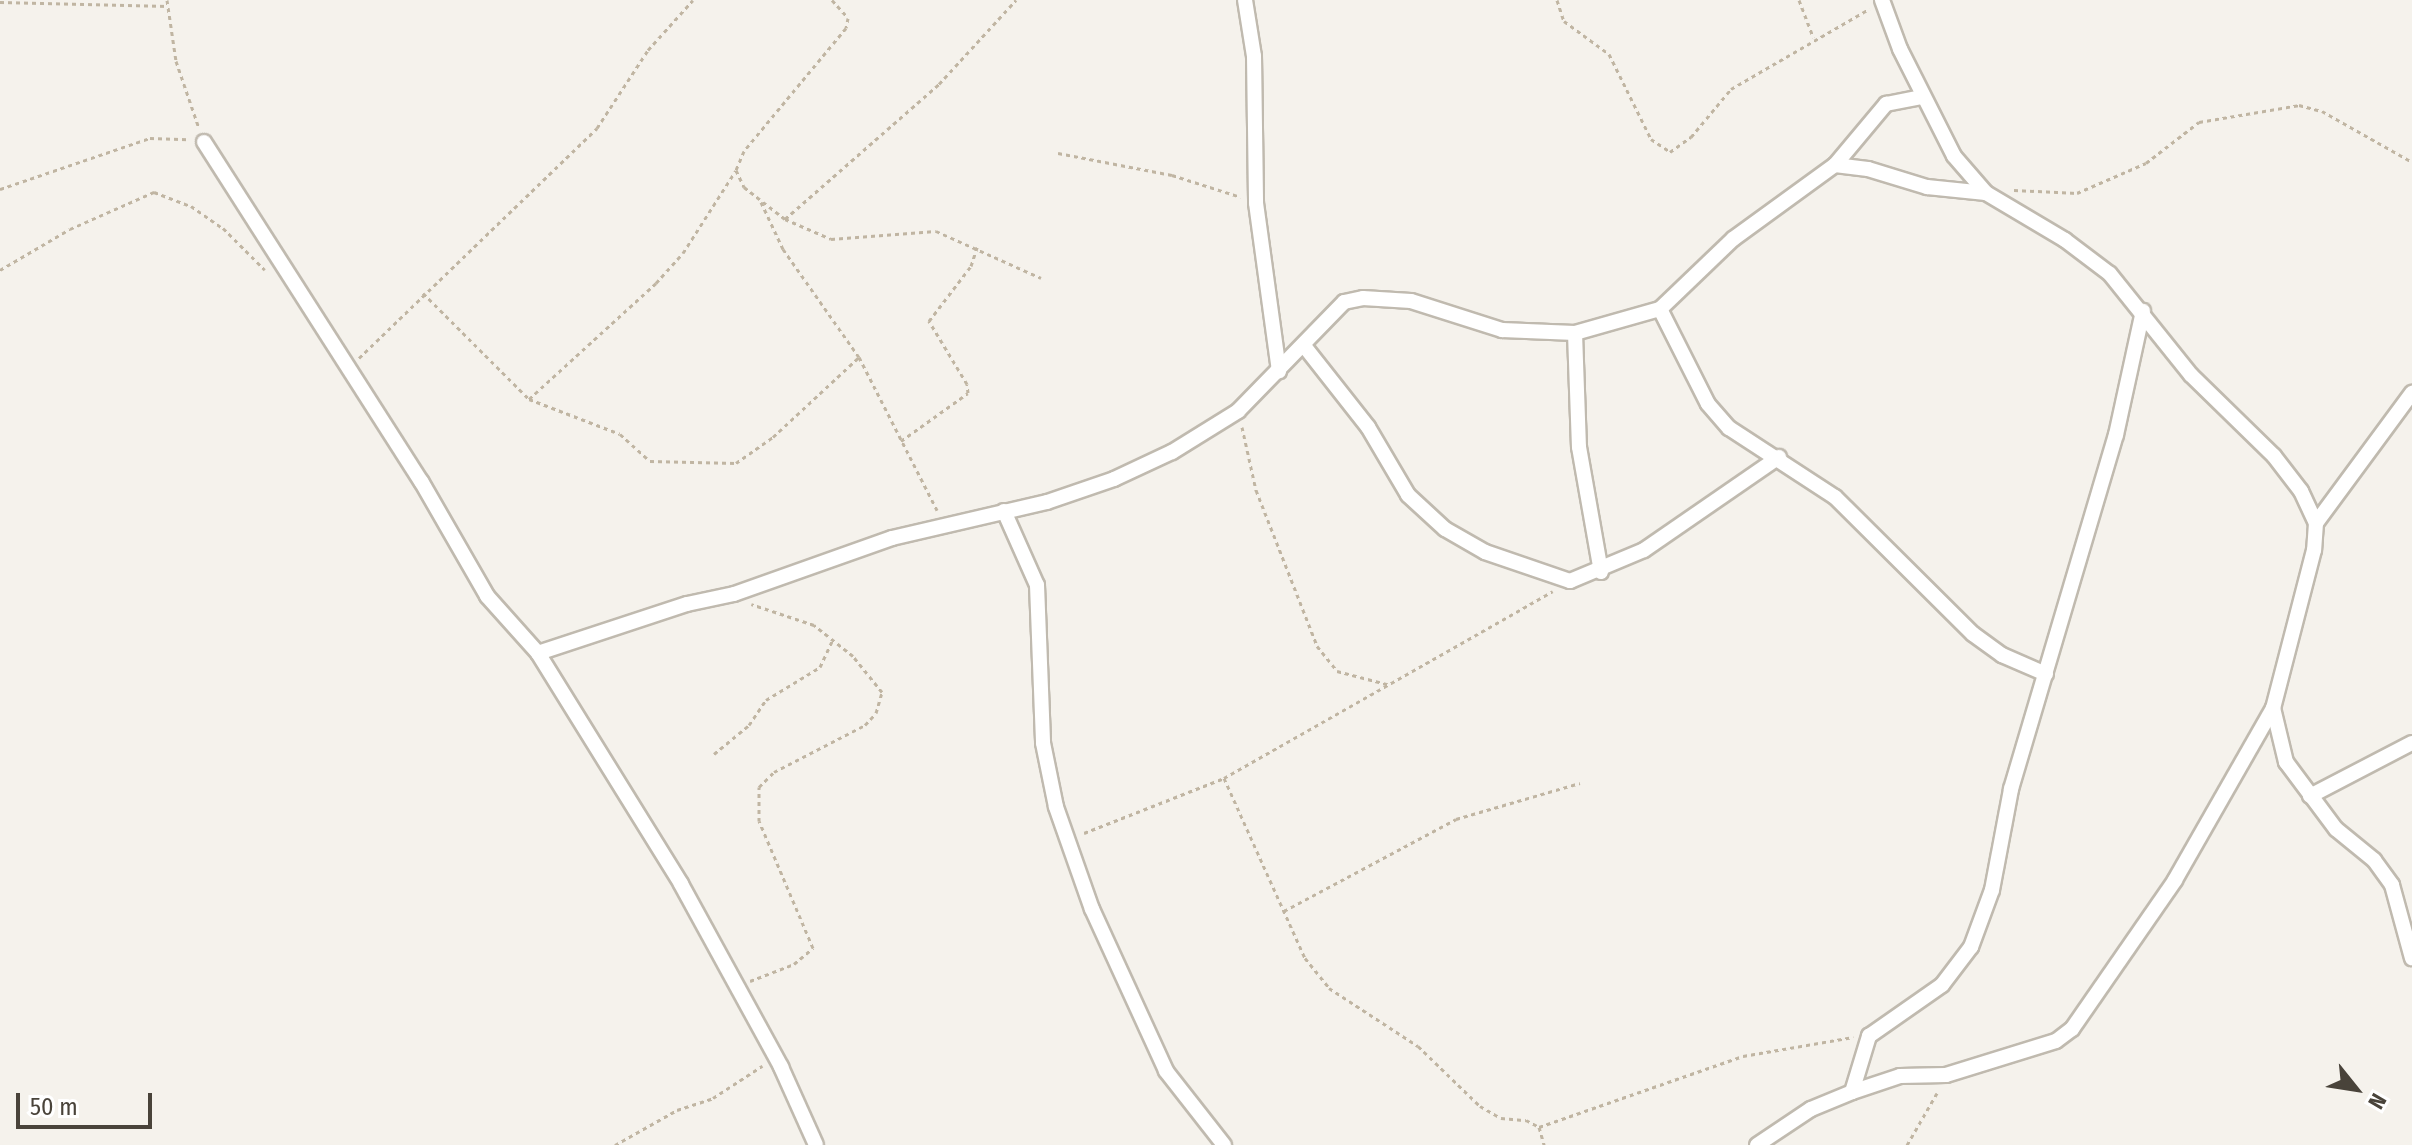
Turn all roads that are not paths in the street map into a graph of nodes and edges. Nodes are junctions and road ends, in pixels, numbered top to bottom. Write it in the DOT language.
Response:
graph roads {
  1 [pos="1245,0"];
  2 [pos="1882,1"];
  3 [pos="1922,97"];
  4 [pos="204,142"];
  5 [pos="1835,165"];
  6 [pos="1986,193"];
  7 [pos="1660,309"];
  8 [pos="2143,311"];
  9 [pos="1575,333"];
  10 [pos="1305,347"];
  11 [pos="1279,371"];
  12 [pos="2410,400"];
  13 [pos="1779,457"];
  14 [pos="1004,511"];
  15 [pos="2316,523"];
  16 [pos="1601,572"];
  17 [pos="538,653"];
  18 [pos="2046,674"];
  19 [pos="2273,708"];
  20 [pos="2412,743"];
  21 [pos="2310,796"];
  22 [pos="2412,958"];
  23 [pos="1852,1092"];
  24 [pos="816,1145"];
  25 [pos="1224,1145"];
  26 [pos="1757,1145"];
  1 -- 11 [label="street"];
  2 -- 3 [label="street"];
  3 -- 5 [label="street"];
  3 -- 6 [label="street"];
  4 -- 17 [label="street"];
  5 -- 6 [label="street"];
  5 -- 7 [label="street"];
  6 -- 8 [label="street"];
  7 -- 9 [label="street"];
  7 -- 13 [label="street"];
  8 -- 15 [label="street"];
  8 -- 18 [label="street"];
  9 -- 10 [label="street"];
  9 -- 16 [label="street"];
  10 -- 11 [label="street"];
  10 -- 16 [label="street"];
  11 -- 14 [label="street"];
  12 -- 15 [label="street"];
  13 -- 16 [label="street"];
  13 -- 18 [label="street"];
  14 -- 17 [label="street"];
  14 -- 25 [label="street"];
  15 -- 19 [label="street"];
  17 -- 24 [label="street"];
  18 -- 23 [label="street"];
  19 -- 21 [label="street"];
  19 -- 23 [label="street"];
  20 -- 21 [label="street"];
  21 -- 22 [label="street"];
  23 -- 26 [label="street"];
}
